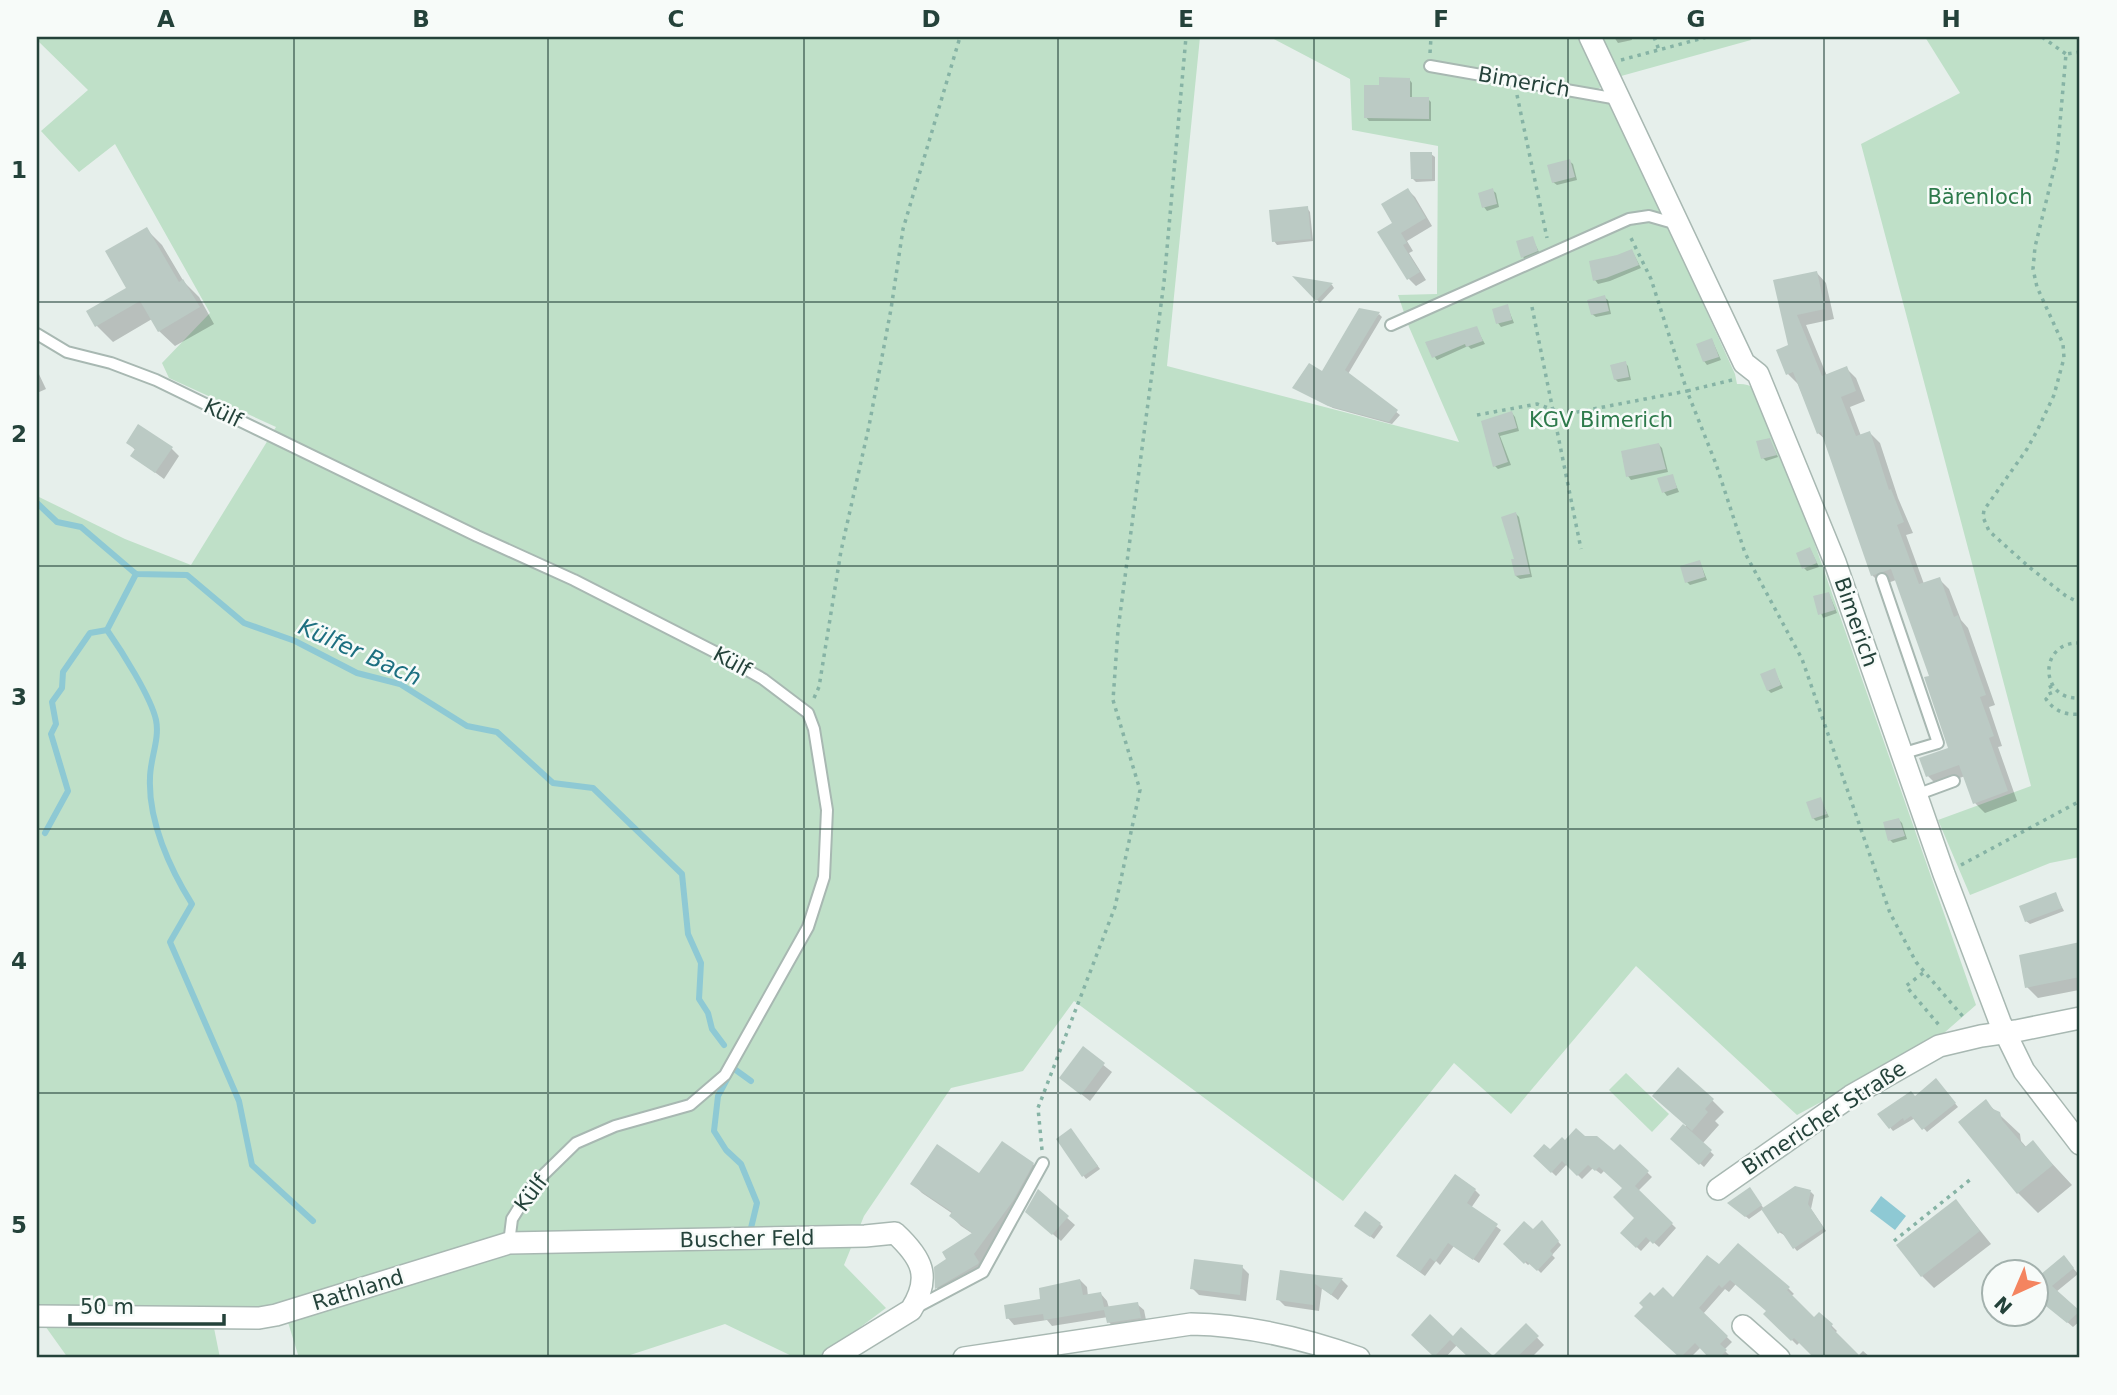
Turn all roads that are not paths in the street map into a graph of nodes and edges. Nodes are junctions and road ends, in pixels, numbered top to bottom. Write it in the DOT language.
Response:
graph roads {
  1 [pos="1590,37"];
  2 [pos="1430,66"];
  3 [pos="1618,99"];
  4 [pos="1680,225"];
  5 [pos="1391,325"];
  6 [pos="37,334"];
  7 [pos="1882,579"];
  8 [pos="1901,754"];
  9 [pos="1954,781"];
  10 [pos="1916,795"];
  11 [pos="2080,1017"];
  12 [pos="2004,1033"];
  13 [pos="2080,1144"];
  14 [pos="1043,1163"];
  15 [pos="1718,1189"];
  16 [pos="509,1243"];
  17 [pos="911,1310"];
  18 [pos="37,1316"];
  19 [pos="1743,1326"];
  20 [pos="833,1358"];
  21 [pos="964,1358"];
  22 [pos="1359,1358"];
  23 [pos="1779,1358"];
  1 -- 3 [label="street, Bimerich"];
  2 -- 3 [label="lane, Bimerich"];
  3 -- 4 [label="street, Bimerich"];
  4 -- 5 [label="lane"];
  4 -- 8 [label="street, Bimerich"];
  6 -- 16 [label="lane, Külf"];
  7 -- 8 [label="lane"];
  8 -- 10 [label="street, Bimerich"];
  9 -- 10 [label="lane"];
  10 -- 12 [label="street, Bimerich"];
  11 -- 12 [label="street, Bimericher Straße"];
  12 -- 13 [label="street"];
  12 -- 15 [label="street, Bimericher Straße"];
  14 -- 17 [label="lane"];
  16 -- 17 [label="street, Buscher Feld"];
  16 -- 18 [label="street, Rathland"];
  17 -- 20 [label="street"];
  19 -- 23 [label="street"];
  21 -- 22 [label="street"];
}
